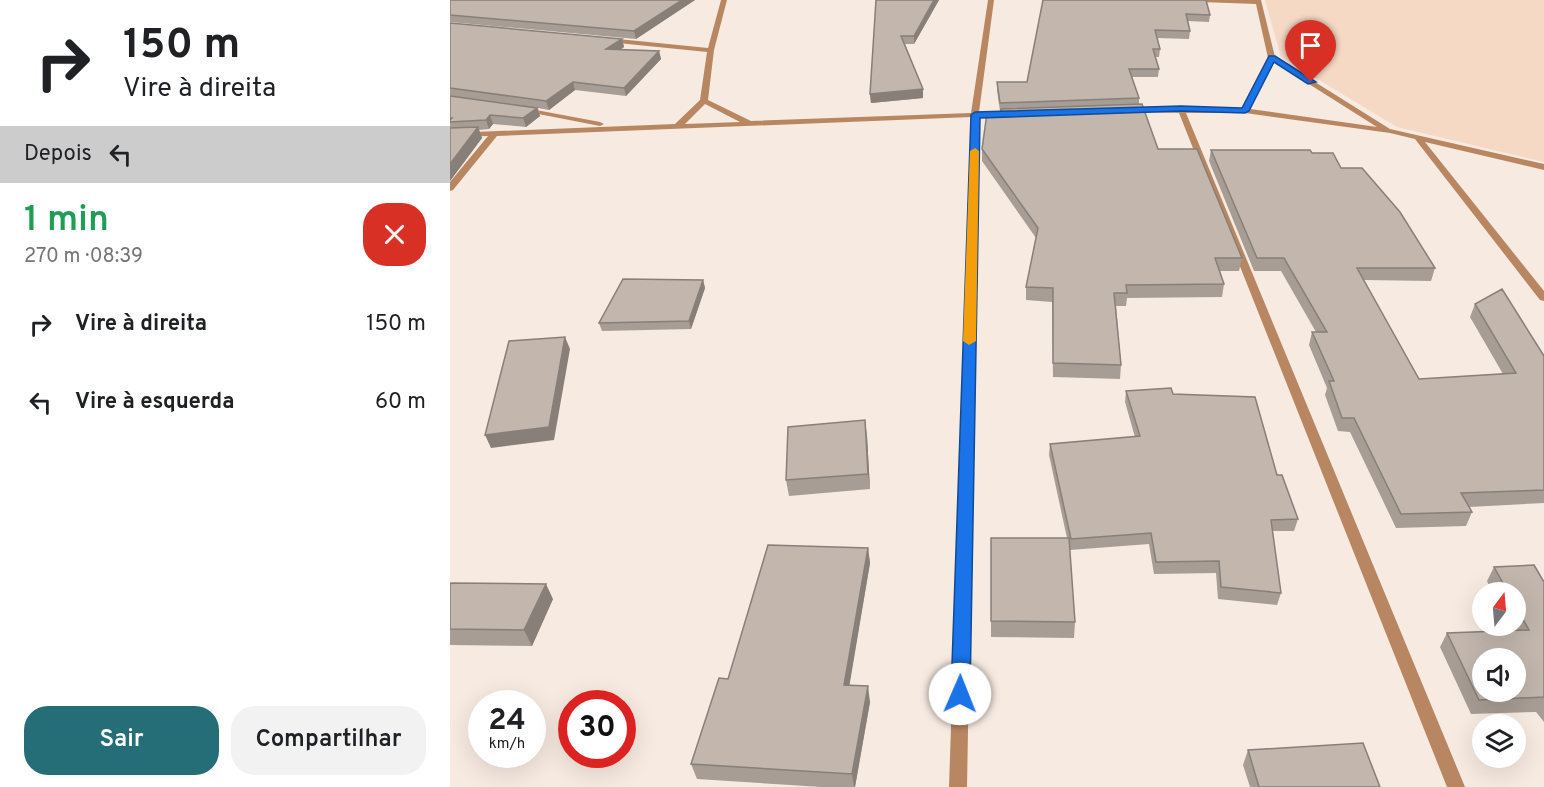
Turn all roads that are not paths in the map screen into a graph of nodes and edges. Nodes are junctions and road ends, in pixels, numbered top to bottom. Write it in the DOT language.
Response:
graph roads {
  1 [pos="724,0"];
  2 [pos="991,0"];
  3 [pos="1201,0"];
  4 [pos="1258,1"];
  5 [pos="604,40"];
  6 [pos="711,50"];
  7 [pos="1272,58"];
  8 [pos="704,101"];
  9 [pos="508,107"];
  10 [pos="1181,109"];
  11 [pos="1124,111"];
  12 [pos="1245,111"];
  13 [pos="1010,114"];
  14 [pos="975,115"];
  15 [pos="750,123"];
  16 [pos="678,126"];
  17 [pos="619,128"];
  18 [pos="1390,131"];
  19 [pos="495,133"];
  20 [pos="450,135"];
  21 [pos="1418,138"];
  22 [pos="1544,167"];
  23 [pos="450,188"];
  24 [pos="1544,298"];
  25 [pos="958,787"];
  26 [pos="1456,787"];
  1 -- 6 [label="street"];
  2 -- 14 [label="street"];
  3 -- 4 [label="street"];
  4 -- 7 [label="street"];
  5 -- 6 [label="street"];
  6 -- 8 [label="street"];
  7 -- 12 [label="street"];
  7 -- 18 [label="street"];
  8 -- 15 [label="street"];
  8 -- 16 [label="street"];
  9 -- 17 [label="street"];
  10 -- 11 [label="street"];
  10 -- 12 [label="street"];
  10 -- 26 [label="street"];
  12 -- 18 [label="street"];
  13 -- 14 [label="street"];
  14 -- 15 [label="street"];
  14 -- 25 [label="street"];
  15 -- 16 [label="street"];
  16 -- 17 [label="street"];
  17 -- 19 [label="street"];
  18 -- 21 [label="street"];
  19 -- 20 [label="street"];
  19 -- 23 [label="street"];
  21 -- 22 [label="street"];
  21 -- 24 [label="street"];
}
